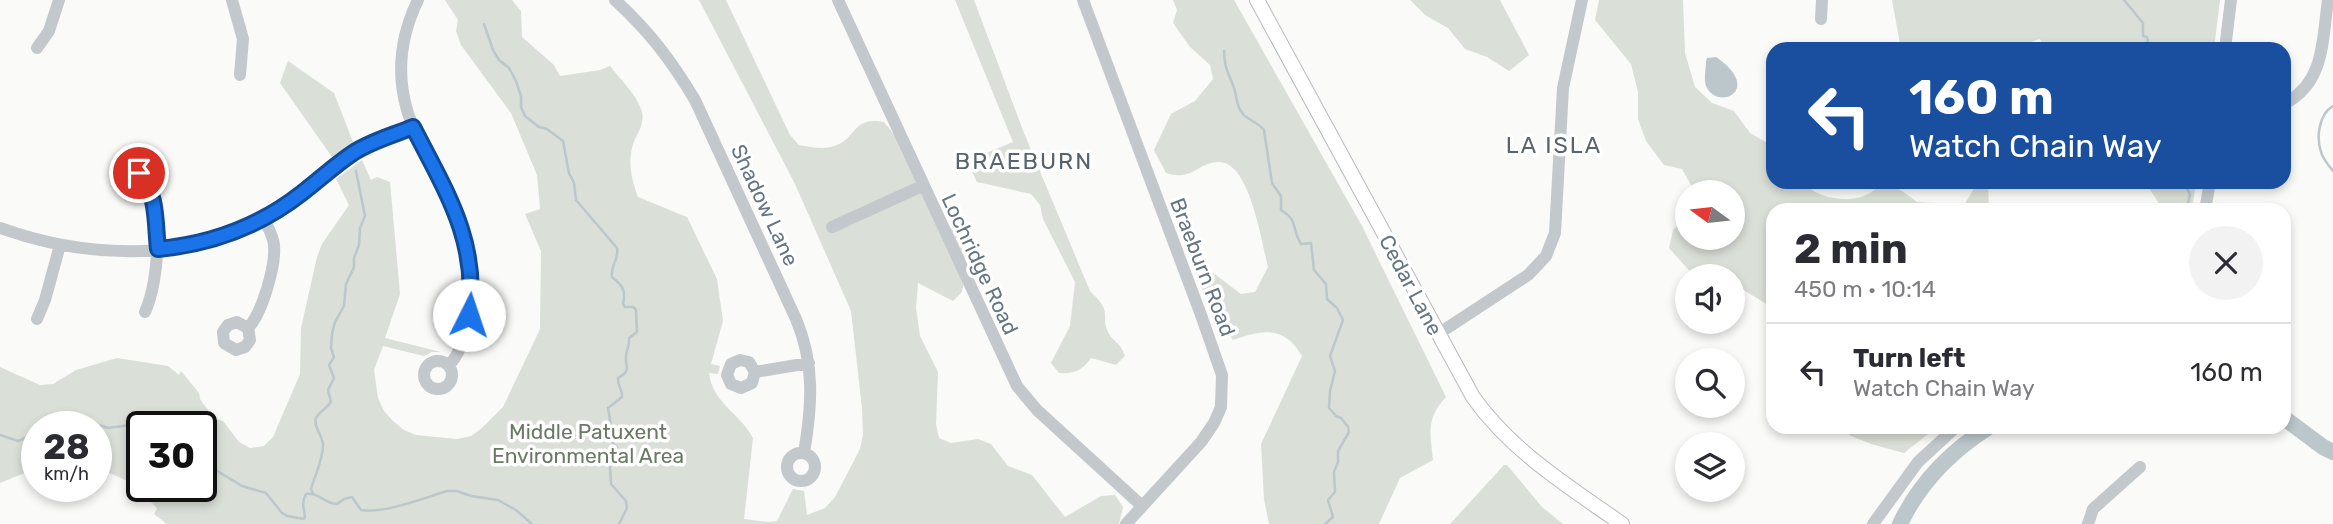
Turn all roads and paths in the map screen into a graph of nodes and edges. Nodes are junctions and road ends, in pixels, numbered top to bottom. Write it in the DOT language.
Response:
graph roads {
  1 [pos="59,0"];
  2 [pos="232,0"];
  3 [pos="418,0"];
  4 [pos="615,0"];
  5 [pos="838,0"];
  6 [pos="1083,0"];
  7 [pos="1257,0"];
  8 [pos="1582,0"];
  9 [pos="1822,0"];
  10 [pos="2231,0"];
  11 [pos="2328,0"];
  12 [pos="1821,19"];
  13 [pos="2226,42"];
  14 [pos="37,48"];
  15 [pos="240,75"];
  16 [pos="2291,99"];
  17 [pos="413,127"];
  18 [pos="139,173"];
  19 [pos="922,186"];
  20 [pos="264,219"];
  21 [pos="832,227"];
  22 [pos="0,228"];
  23 [pos="60,245"];
  24 [pos="158,249"];
  25 [pos="145,312"];
  26 [pos="37,319"];
  27 [pos="248,328"];
  28 [pos="1438,334"];
  29 [pos="809,363"];
  30 [pos="449,365"];
  31 [pos="755,372"];
  32 [pos="1948,434"];
  33 [pos="804,453"];
  34 [pos="2140,467"];
  35 [pos="1142,506"];
  36 [pos="1126,524"];
  37 [pos="1622,524"];
  38 [pos="1873,524"];
  39 [pos="2088,524"];
  1 -- 14 [label="street"];
  2 -- 15 [label="street"];
  3 -- 17 [label="street"];
  4 -- 29 [label="street, Shadow Lane"];
  5 -- 19 [label="street, Lochridge Road"];
  6 -- 35 [label="street, Braeburn Road"];
  7 -- 28 [label="main road, Cedar Lane"];
  8 -- 28 [label="street"];
  9 -- 12 [label="street"];
  10 -- 13 [label="street"];
  11 -- 16 [label="street"];
  17 -- 20 [label="street"];
  17 -- 30 [label="street"];
  18 -- 24 [label="street"];
  19 -- 21 [label="street"];
  19 -- 35 [label="street, Lochridge Road"];
  20 -- 24 [label="street"];
  20 -- 27 [label="street"];
  22 -- 23 [label="street"];
  23 -- 24 [label="street"];
  23 -- 26 [label="street"];
  24 -- 25 [label="street"];
  28 -- 37 [label="main road, Cedar Lane"];
  29 -- 31 [label="street"];
  29 -- 33 [label="street, Shadow Lane"];
  32 -- 38 [label="street"];
  34 -- 39 [label="street"];
  35 -- 36 [label="street, Braeburn Road"];
}
